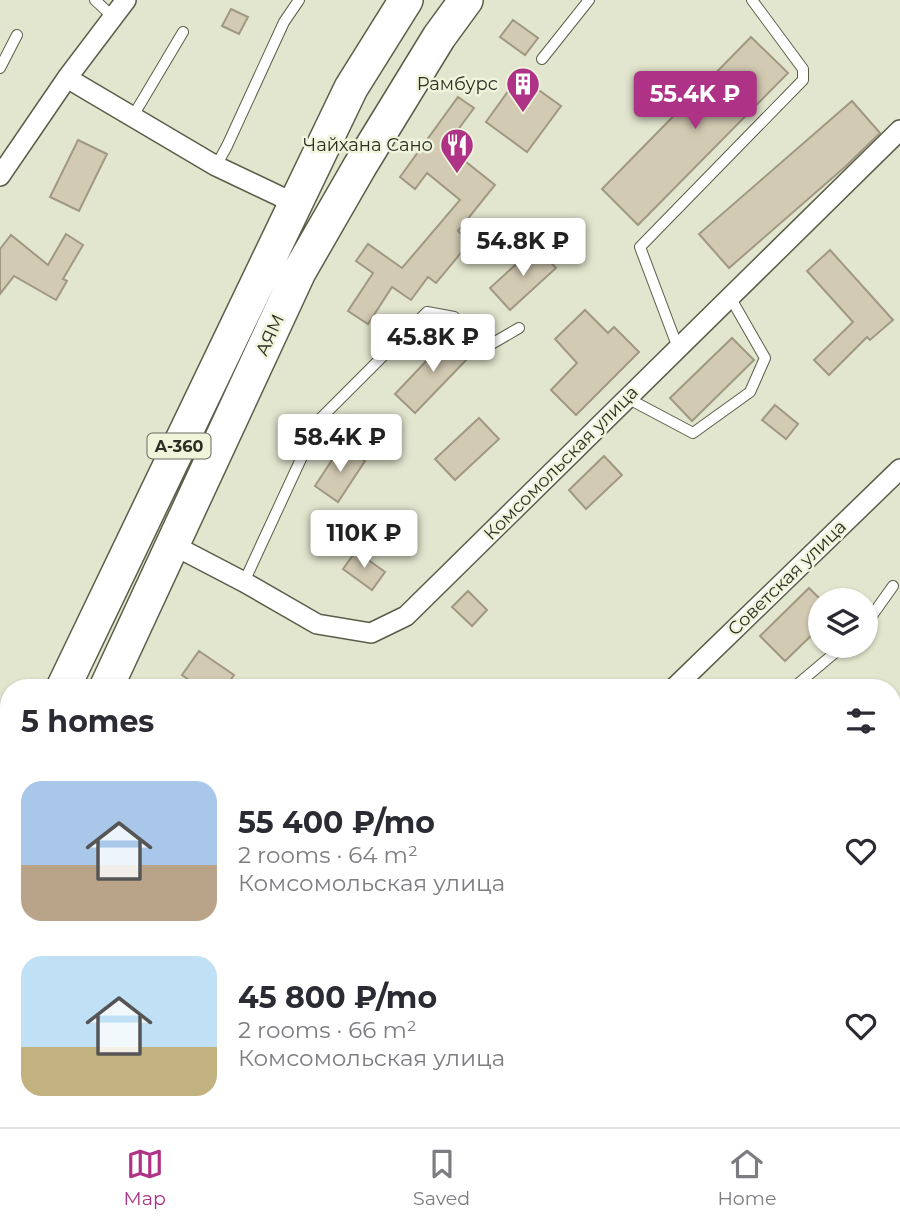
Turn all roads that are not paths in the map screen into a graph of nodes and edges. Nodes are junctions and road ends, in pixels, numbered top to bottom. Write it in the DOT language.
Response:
graph roads {
  1 [pos="95,0"];
  2 [pos="126,0"];
  3 [pos="299,0"];
  4 [pos="406,0"];
  5 [pos="466,0"];
  6 [pos="589,0"];
  7 [pos="752,0"];
  8 [pos="113,16"];
  9 [pos="183,32"];
  10 [pos="17,35"];
  11 [pos="542,59"];
  12 [pos="0,68"];
  13 [pos="67,78"];
  14 [pos="133,116"];
  15 [pos="900,130"];
  16 [pos="216,166"];
  17 [pos="0,176"];
  18 [pos="296,204"];
  19 [pos="730,297"];
  20 [pos="519,328"];
  21 [pos="678,348"];
  22 [pos="627,398"];
  23 [pos="900,469"];
  24 [pos="173,545"];
  25 [pos="244,582"];
  26 [pos="893,586"];
  27 [pos="878,607"];
  28 [pos="829,658"];
  29 [pos="67,679"];
  30 [pos="110,679"];
  31 [pos="683,679"];
  32 [pos="804,679"];
  1 -- 8 [label="lane"];
  2 -- 8 [label="street"];
  3 -- 16 [label="lane"];
  4 -- 18 [label="highway, АЯМ / А-360"];
  5 -- 24 [label="highway, АЯМ / А-360"];
  6 -- 11 [label="lane"];
  7 -- 21 [label="lane"];
  8 -- 13 [label="street"];
  9 -- 14 [label="lane"];
  10 -- 12 [label="lane"];
  13 -- 14 [label="street"];
  13 -- 17 [label="street"];
  14 -- 16 [label="street"];
  15 -- 19 [label="street, Комсомольская улица"];
  16 -- 18 [label="street"];
  18 -- 29 [label="highway, АЯМ / А-360"];
  19 -- 21 [label="street, Комсомольская улица"];
  19 -- 22 [label="lane"];
  20 -- 25 [label="lane"];
  21 -- 22 [label="street, Комсомольская улица"];
  22 -- 25 [label="street, Комсомольская улица"];
  23 -- 31 [label="street, Советская улица"];
  24 -- 25 [label="street, Комсомольская улица"];
  24 -- 30 [label="highway, АЯМ / А-360"];
  26 -- 27 [label="lane"];
  28 -- 32 [label="lane"];
}
